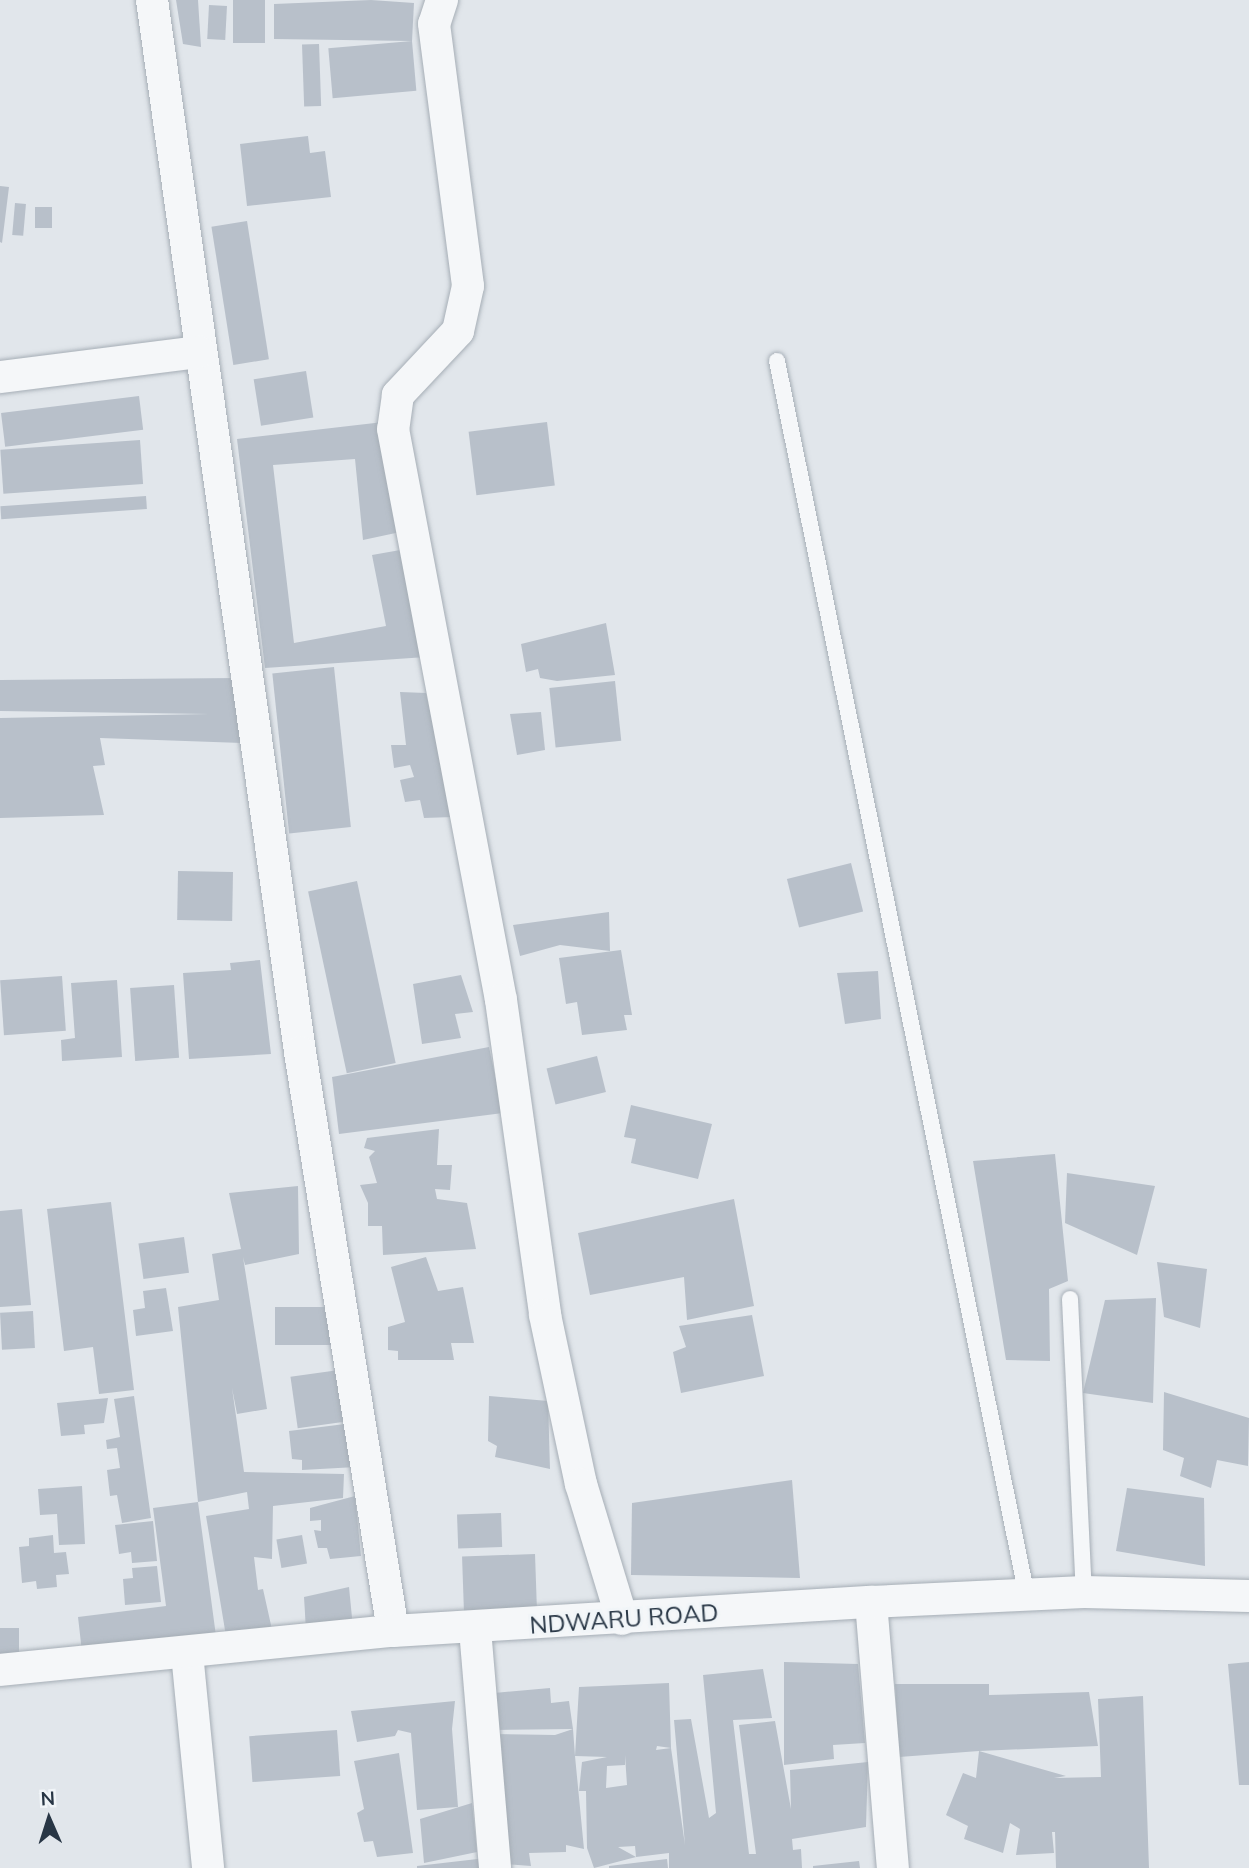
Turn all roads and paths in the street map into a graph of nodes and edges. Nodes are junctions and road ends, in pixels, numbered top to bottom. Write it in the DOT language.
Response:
graph roads {
  1 [pos="152,0"];
  2 [pos="442,0"];
  3 [pos="199,352"];
  4 [pos="777,361"];
  5 [pos="0,377"];
  6 [pos="1070,1298"];
  7 [pos="1084,1592"];
  8 [pos="1249,1596"];
  9 [pos="1027,1597"];
  10 [pos="871,1602"];
  11 [pos="622,1619"];
  12 [pos="475,1629"];
  13 [pos="393,1632"];
  14 [pos="187,1653"];
  15 [pos="0,1670"];
  16 [pos="208,1868"];
  17 [pos="495,1868"];
  18 [pos="893,1868"];
  1 -- 3 [label="street"];
  2 -- 11 [label="street"];
  3 -- 5 [label="street"];
  3 -- 13 [label="street"];
  4 -- 9 [label="lane"];
  6 -- 7 [label="lane"];
  7 -- 8 [label="street, NDWARU ROAD"];
  7 -- 9 [label="street, NDWARU ROAD"];
  9 -- 10 [label="street, NDWARU ROAD"];
  10 -- 11 [label="street, NDWARU ROAD"];
  10 -- 18 [label="street"];
  11 -- 12 [label="street, NDWARU ROAD"];
  12 -- 13 [label="street, NDWARU ROAD"];
  12 -- 17 [label="street"];
  13 -- 14 [label="street, NDWARU ROAD"];
  14 -- 15 [label="street, NDWARU ROAD"];
  14 -- 16 [label="street"];
}
